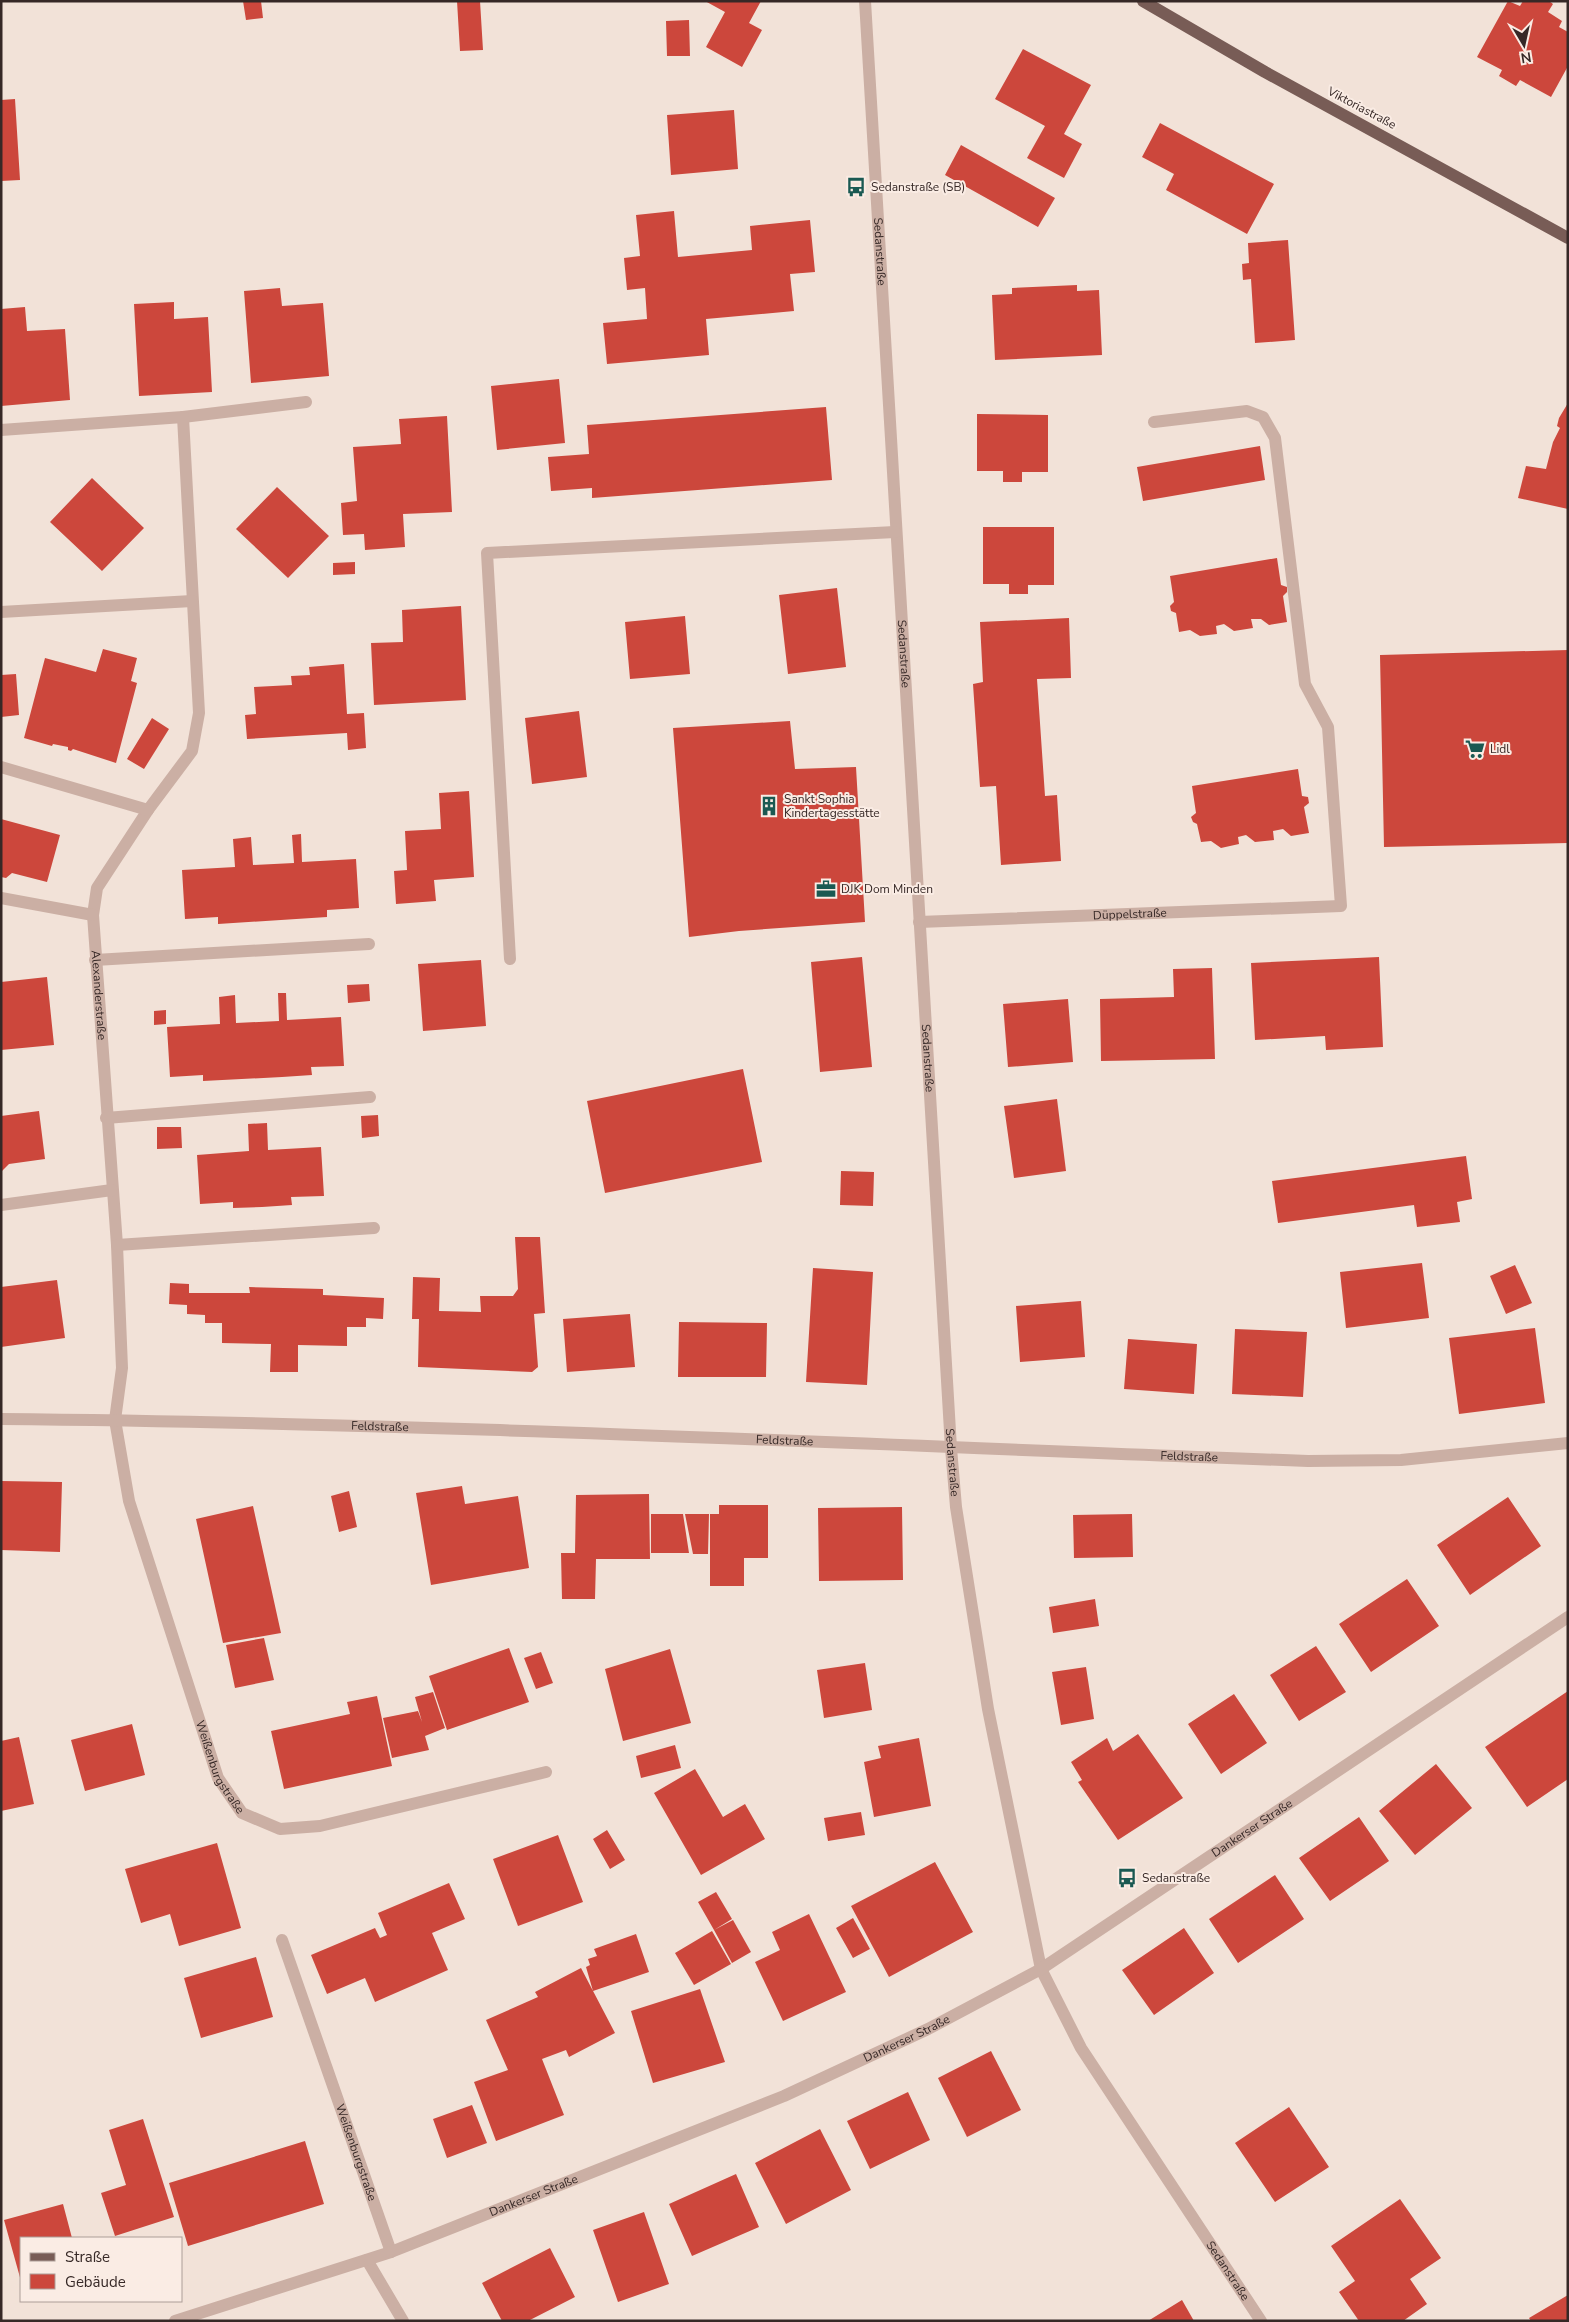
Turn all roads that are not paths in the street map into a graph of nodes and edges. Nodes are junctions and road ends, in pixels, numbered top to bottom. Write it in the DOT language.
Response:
graph roads {
  1 [pos="865,1"];
  2 [pos="1143,1"];
  3 [pos="1568,238"];
  4 [pos="306,402"];
  5 [pos="183,417"];
  6 [pos="1154,422"];
  7 [pos="1,430"];
  8 [pos="895,532"];
  9 [pos="192,601"];
  10 [pos="1,612"];
  11 [pos="1,767"];
  12 [pos="148,810"];
  13 [pos="1,898"];
  14 [pos="94,915"];
  15 [pos="919,922"];
  16 [pos="369,944"];
  17 [pos="510,959"];
  18 [pos="95,960"];
  19 [pos="370,1097"];
  20 [pos="106,1118"];
  21 [pos="112,1190"];
  22 [pos="1,1205"];
  23 [pos="374,1228"];
  24 [pos="117,1245"];
  25 [pos="1,1419"];
  26 [pos="115,1420"];
  27 [pos="1568,1443"];
  28 [pos="951,1448"];
  29 [pos="1568,1617"];
  30 [pos="546,1772"];
  31 [pos="282,1940"];
  32 [pos="1041,1969"];
  33 [pos="391,2252"];
  34 [pos="367,2260"];
  35 [pos="175,2321"];
  36 [pos="403,2321"];
  37 [pos="1262,2321"];
  1 -- 8 [label="street, Sedanstraße"];
  2 -- 3 [label="main road, Viktoriastraße"];
  4 -- 5 [label="street"];
  5 -- 7 [label="street"];
  5 -- 9 [label="street, Alexanderstraße"];
  6 -- 15 [label="street, Düppelstraße"];
  8 -- 15 [label="street, Sedanstraße"];
  8 -- 17 [label="street"];
  9 -- 10 [label="street"];
  9 -- 12 [label="street, Alexanderstraße"];
  11 -- 12 [label="street"];
  12 -- 14 [label="street, Alexanderstraße"];
  13 -- 14 [label="street"];
  14 -- 18 [label="street, Alexanderstraße"];
  15 -- 28 [label="street, Sedanstraße"];
  16 -- 18 [label="street"];
  18 -- 20 [label="street, Alexanderstraße"];
  19 -- 20 [label="street"];
  20 -- 21 [label="street, Alexanderstraße"];
  21 -- 22 [label="street"];
  21 -- 24 [label="street, Alexanderstraße"];
  23 -- 24 [label="street"];
  24 -- 26 [label="street, Alexanderstraße"];
  25 -- 26 [label="street, Feldstraße"];
  26 -- 28 [label="street, Feldstraße"];
  26 -- 30 [label="street, Weißenburgstraße"];
  27 -- 28 [label="street, Feldstraße"];
  28 -- 32 [label="street, Sedanstraße"];
  29 -- 32 [label="street, Dankerser Straße"];
  31 -- 33 [label="street, Weißenburgstraße"];
  32 -- 33 [label="street, Dankerser Straße"];
  32 -- 37 [label="street, Sedanstraße"];
  33 -- 34 [label="street, Dankerser Straße"];
  34 -- 35 [label="street, Dankerser Straße"];
  34 -- 36 [label="street"];
}
